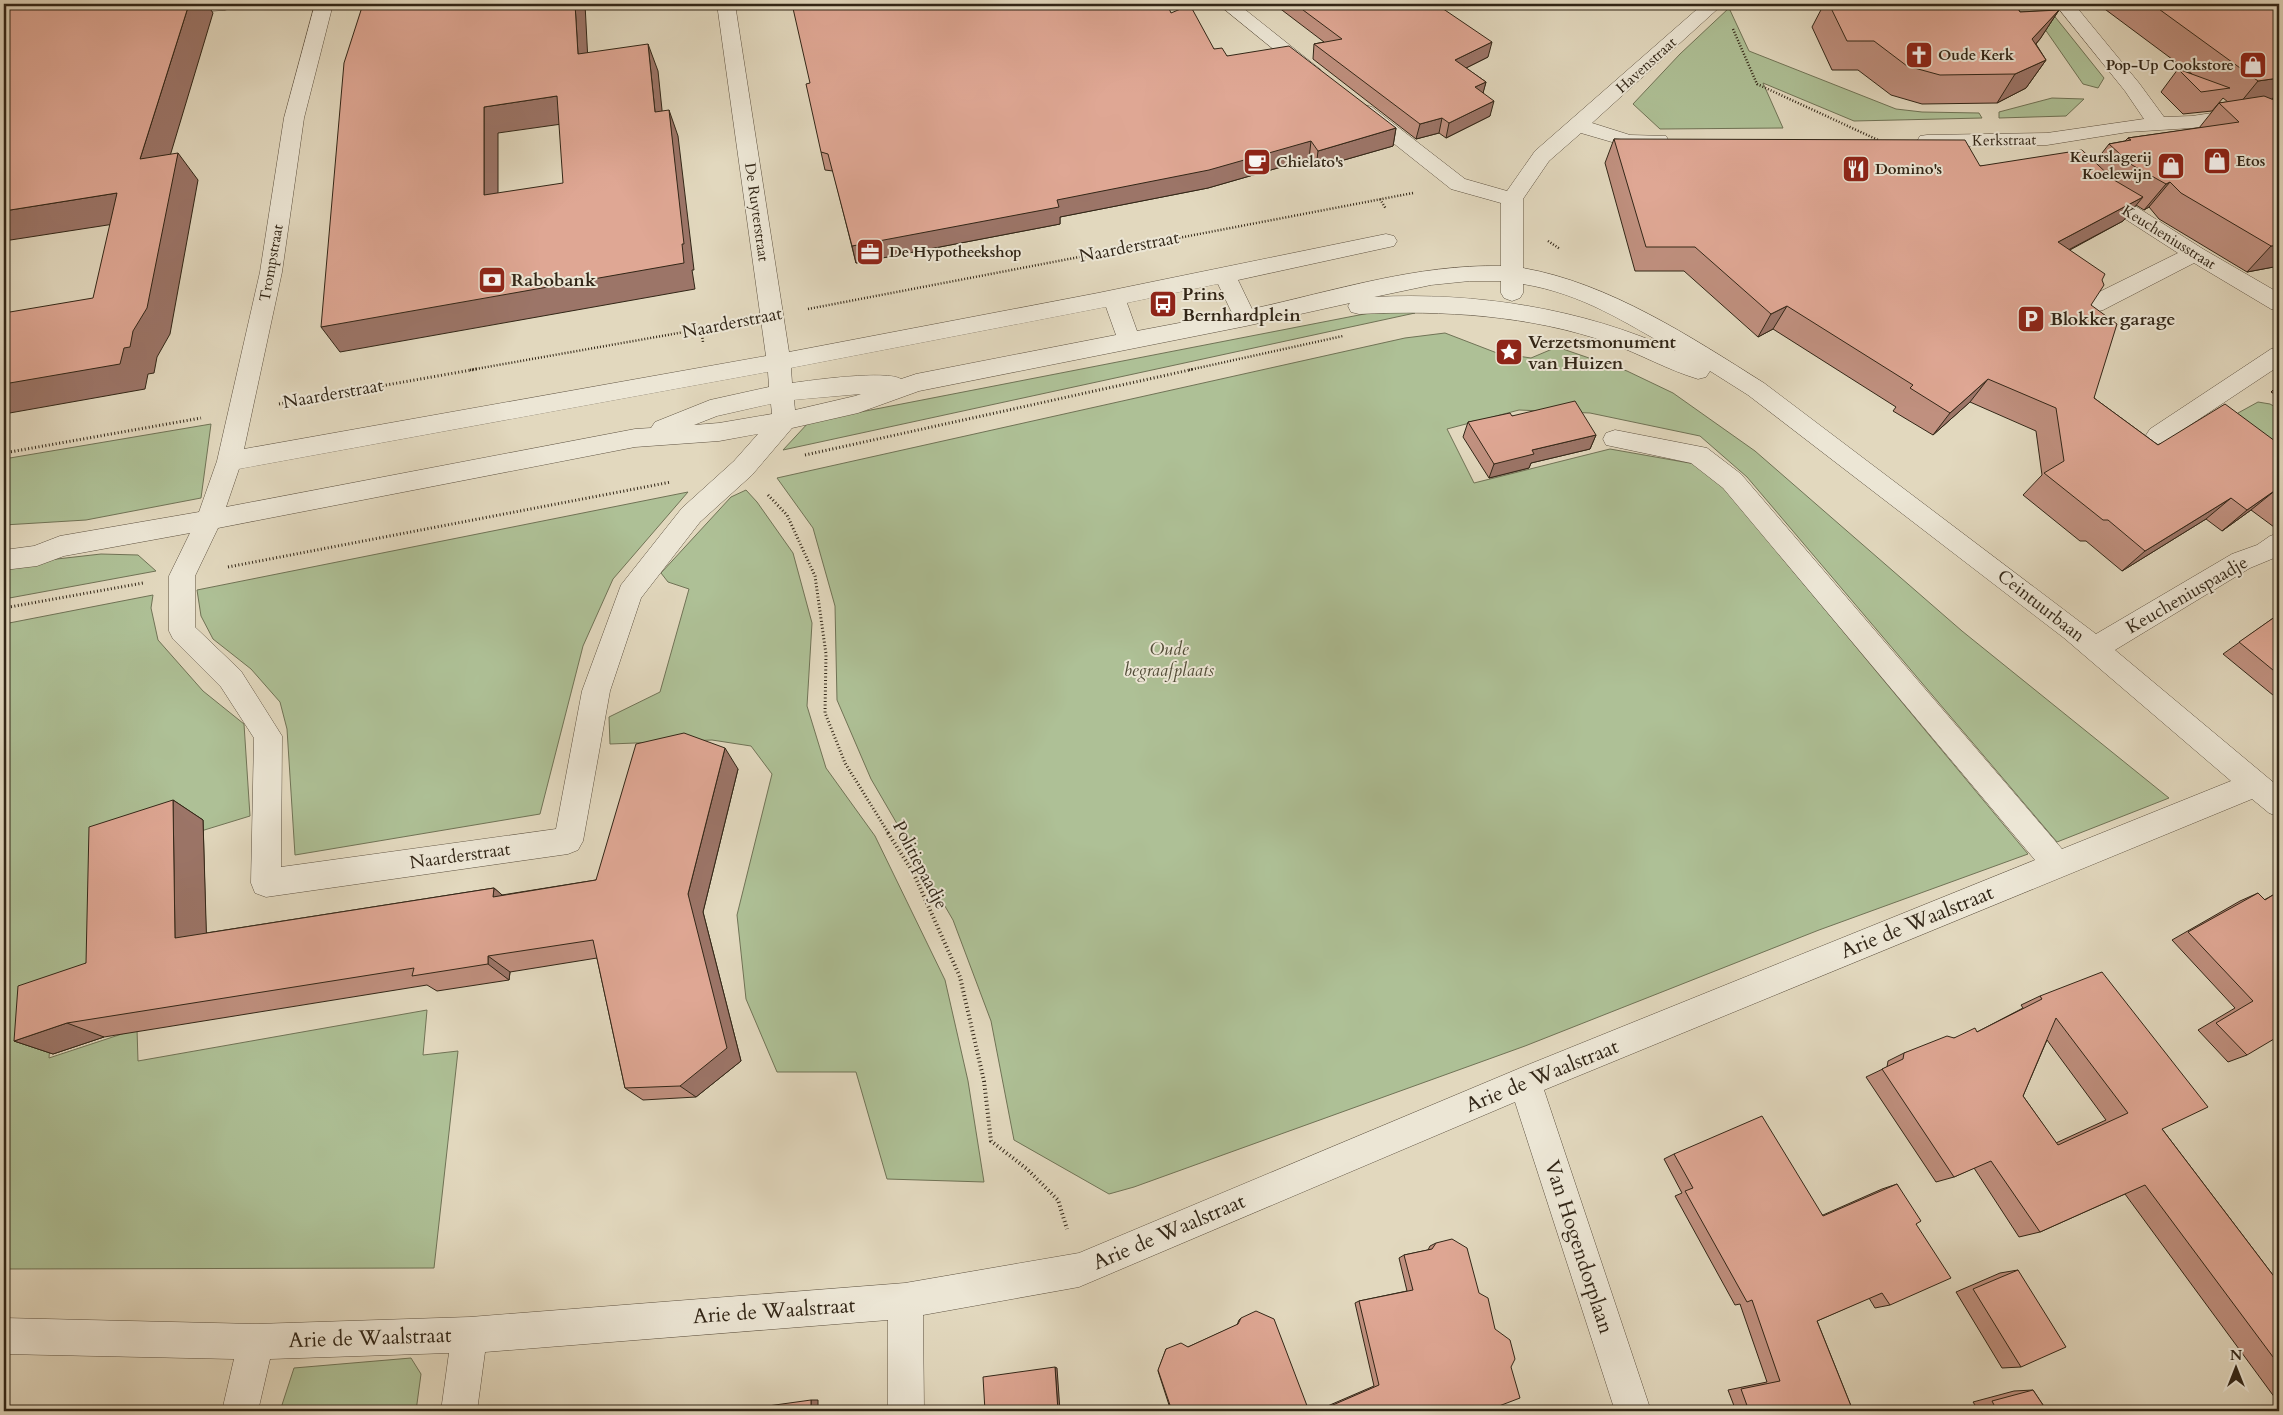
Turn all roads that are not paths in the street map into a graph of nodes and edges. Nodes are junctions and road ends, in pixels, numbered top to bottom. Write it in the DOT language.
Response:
graph roads {
  1 [pos="225,4"];
  2 [pos="324,4"];
  3 [pos="726,4"];
  4 [pos="1227,4"];
  5 [pos="1714,4"];
  6 [pos="2064,4"];
  7 [pos="155,10"];
  8 [pos="1327,82"];
  9 [pos="1350,100"];
  10 [pos="2279,109"];
  11 [pos="2158,124"];
  12 [pos="1578,125"];
  13 [pos="1679,140"];
  14 [pos="1879,140"];
  15 [pos="2085,182"];
  16 [pos="1512,208"];
  17 [pos="1386,241"];
  18 [pos="2195,254"];
  19 [pos="1512,274"];
  20 [pos="1225,276"];
  21 [pos="1114,298"];
  22 [pos="2279,302"];
  23 [pos="2095,304"];
  24 [pos="1513,312"];
  25 [pos="1246,318"];
  26 [pos="1129,341"];
  27 [pos="2279,355"];
  28 [pos="779,363"];
  29 [pos="916,383"];
  30 [pos="783,392"];
  31 [pos="2198,408"];
  32 [pos="1792,419"];
  33 [pos="784,421"];
  34 [pos="2220,425"];
  35 [pos="2158,435"];
  36 [pos="636,438"];
  37 [pos="1615,439"];
  38 [pos="229,461"];
  39 [pos="209,520"];
  40 [pos="2279,543"];
  41 [pos="4,545"];
  42 [pos="60,546"];
  43 [pos="4,560"];
  44 [pos="2094,648"];
  45 [pos="2268,794"];
  46 [pos="2057,865"];
  47 [pos="1525,1082"];
  48 [pos="905,1301"];
  49 [pos="470,1335"];
  50 [pos="4,1336"];
  51 [pos="256,1342"];
  52 [pos="240,1411"];
  53 [pos="459,1411"];
  54 [pos="906,1411"];
  55 [pos="1633,1411"];
  1 -- 7 [label="street"];
  2 -- 38 [label="street, Trompstraat"];
  3 -- 28 [label="street, De Ruyterstraat"];
  4 -- 8 [label="street"];
  5 -- 12 [label="street, Havenstraat"];
  6 -- 11 [label="street"];
  9 -- 16 [label="street"];
  10 -- 11 [label="street, Kerkstraat"];
  11 -- 14 [label="street, Kerkstraat"];
  12 -- 13 [label="street"];
  12 -- 16 [label="street"];
  15 -- 18 [label="street, Keucheniusstraat"];
  16 -- 19 [label="street"];
  17 -- 20 [label="street"];
  18 -- 22 [label="street, Keucheniusstraat"];
  18 -- 23 [label="street"];
  19 -- 24 [label="street"];
  19 -- 25 [label="street"];
  19 -- 32 [label="street, Ceintuurbaan"];
  20 -- 21 [label="street"];
  20 -- 25 [label="street"];
  21 -- 26 [label="street"];
  21 -- 28 [label="street"];
  24 -- 25 [label="street"];
  24 -- 32 [label="street, Ceintuurbaan"];
  25 -- 26 [label="street"];
  26 -- 29 [label="street"];
  27 -- 31 [label="street"];
  28 -- 30 [label="street, De Ruyterstraat"];
  28 -- 38 [label="street"];
  29 -- 30 [label="street"];
  29 -- 33 [label="street"];
  30 -- 33 [label="street, De Ruyterstraat"];
  30 -- 36 [label="street"];
  31 -- 34 [label="street"];
  31 -- 35 [label="street"];
  32 -- 44 [label="street, Ceintuurbaan"];
  33 -- 36 [label="street"];
  33 -- 39 [label="street, Naarderstraat"];
  36 -- 39 [label="street"];
  37 -- 46 [label="street"];
  38 -- 39 [label="street, Trompstraat"];
  39 -- 42 [label="street"];
  40 -- 44 [label="street, Keucheniuspaadje"];
  41 -- 42 [label="street"];
  42 -- 43 [label="street"];
  44 -- 45 [label="street, Ceintuurbaan"];
  45 -- 46 [label="street, Arie de Waalstraat"];
  46 -- 47 [label="street, Arie de Waalstraat"];
  47 -- 48 [label="street, Arie de Waalstraat"];
  47 -- 55 [label="street, Van Hogendorplaan"];
  48 -- 49 [label="street, Arie de Waalstraat"];
  48 -- 54 [label="street"];
  49 -- 51 [label="street, Arie de Waalstraat"];
  49 -- 53 [label="street"];
  50 -- 51 [label="street, Arie de Waalstraat"];
  51 -- 52 [label="street"];
}
